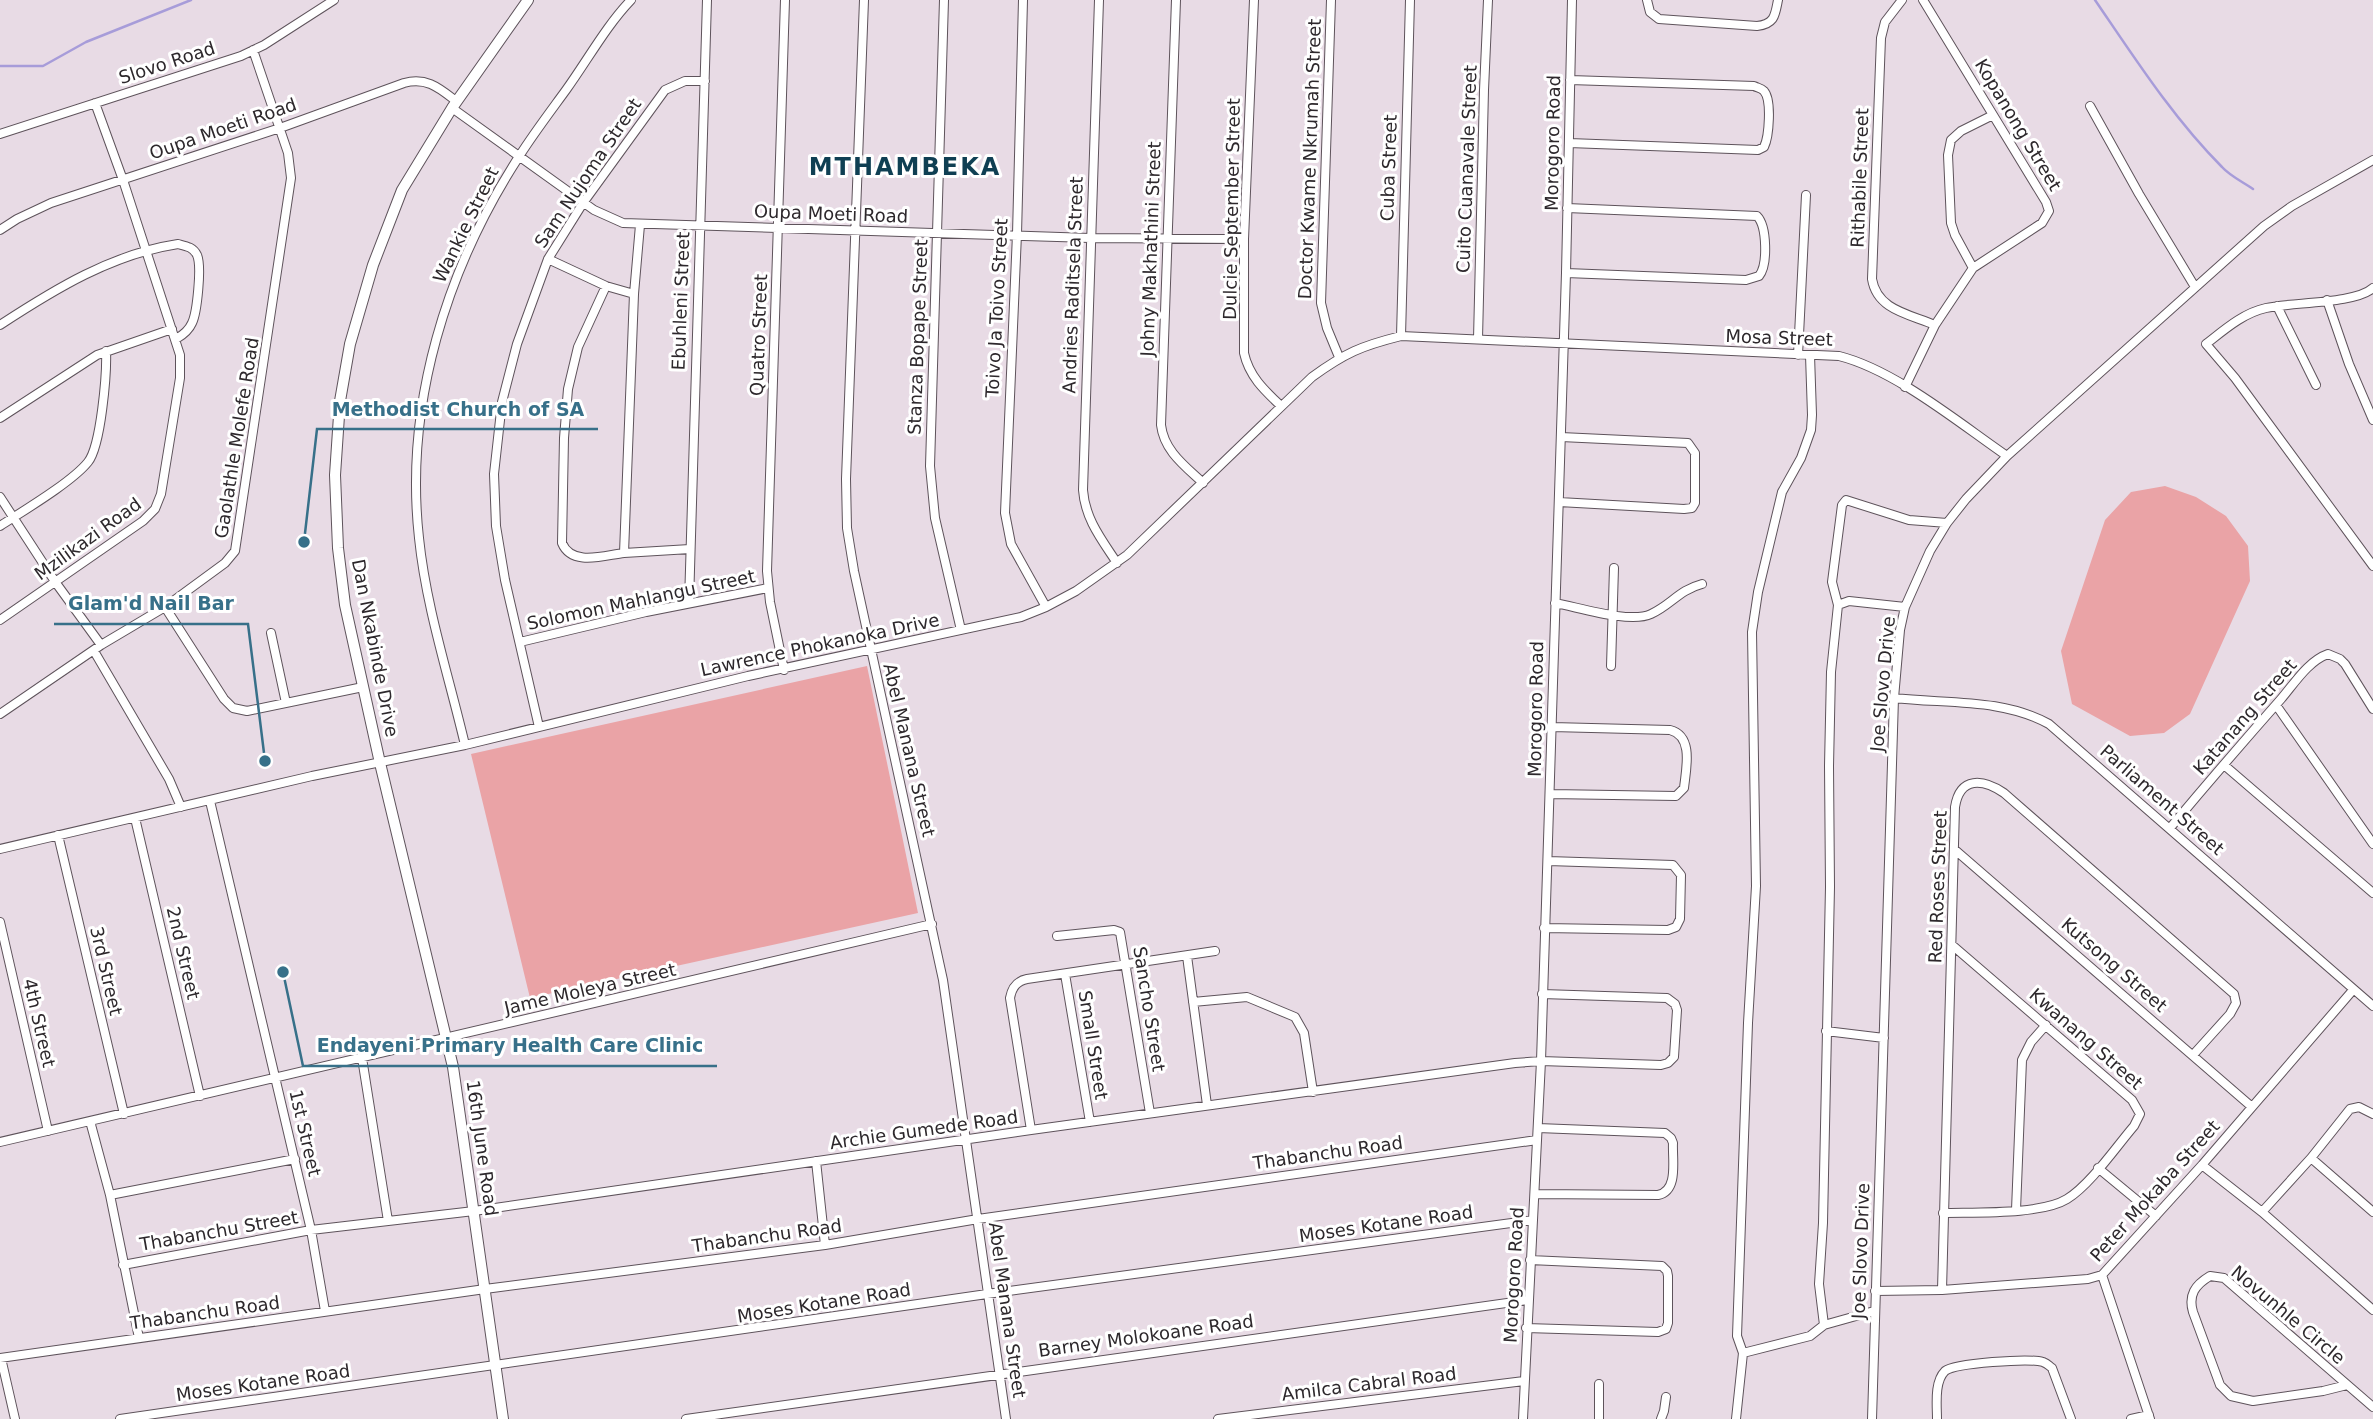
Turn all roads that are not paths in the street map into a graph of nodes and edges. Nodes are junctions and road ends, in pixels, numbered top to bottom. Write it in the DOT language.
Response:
graph roads {
  1 [pos="334,0"];
  2 [pos="528,0"];
  3 [pos="631,0"];
  4 [pos="707,0"];
  5 [pos="785,0"];
  6 [pos="864,0"];
  7 [pos="944,0"];
  8 [pos="1023,0"];
  9 [pos="1099,0"];
  10 [pos="1176,0"];
  11 [pos="1254,0"];
  12 [pos="1331,0"];
  13 [pos="1410,0"];
  14 [pos="1488,0"];
  15 [pos="1572,0"];
  16 [pos="1647,0"];
  17 [pos="1778,0"];
  18 [pos="1902,0"];
  19 [pos="1923,0"];
  20 [pos="253,50"];
  21 [pos="1570,80"];
  22 [pos="705,81"];
  23 [pos="95,103"];
  24 [pos="454,104"];
  25 [pos="2090,106"];
  26 [pos="1993,115"];
  27 [pos="280,128"];
  28 [pos="0,134"];
  29 [pos="1569,143"];
  30 [pos="519,156"];
  31 [pos="2373,160"];
  32 [pos="123,180"];
  33 [pos="1806,194"];
  34 [pos="583,203"];
  35 [pos="1567,208"];
  36 [pos="640,225"];
  37 [pos="699,225"];
  38 [pos="778,227"];
  39 [pos="0,230"];
  40 [pos="857,232"];
  41 [pos="938,233"];
  42 [pos="1017,234"];
  43 [pos="1090,238"];
  44 [pos="1166,239"];
  45 [pos="1244,239"];
  46 [pos="145,253"];
  47 [pos="548,259"];
  48 [pos="1973,268"];
  49 [pos="1566,273"];
  50 [pos="606,286"];
  51 [pos="2195,287"];
  52 [pos="2372,293"];
  53 [pos="634,294"];
  54 [pos="2327,300"];
  55 [pos="2277,306"];
  56 [pos="0,325"];
  57 [pos="1935,326"];
  58 [pos="172,329"];
  59 [pos="1402,336"];
  60 [pos="1478,338"];
  61 [pos="176,340"];
  62 [pos="1564,345"];
  63 [pos="106,351"];
  64 [pos="1798,355"];
  65 [pos="1810,355"];
  66 [pos="1339,357"];
  67 [pos="2316,385"];
  68 [pos="1905,387"];
  69 [pos="1280,406"];
  70 [pos="0,418"];
  71 [pos="2373,420"];
  72 [pos="1561,437"];
  73 [pos="2007,456"];
  74 [pos="1203,483"];
  75 [pos="0,497"];
  76 [pos="1559,502"];
  77 [pos="13,517"];
  78 [pos="1947,523"];
  79 [pos="0,526"];
  80 [pos="690,549"];
  81 [pos="625,553"];
  82 [pos="1117,563"];
  83 [pos="2373,566"];
  84 [pos="1614,568"];
  85 [pos="56,583"];
  86 [pos="1702,584"];
  87 [pos="768,588"];
  88 [pos="689,603"];
  89 [pos="1555,603"];
  90 [pos="1838,605"];
  91 [pos="164,607"];
  92 [pos="1046,607"];
  93 [pos="1905,607"];
  94 [pos="1613,614"];
  95 [pos="0,620"];
  96 [pos="961,630"];
  97 [pos="271,633"];
  98 [pos="520,642"];
  99 [pos="97,648"];
  100 [pos="870,651"];
  101 [pos="1611,666"];
  102 [pos="784,670"];
  103 [pos="363,687"];
  104 [pos="1894,698"];
  105 [pos="286,703"];
  106 [pos="2276,705"];
  107 [pos="2373,709"];
  108 [pos="0,714"];
  109 [pos="539,727"];
  110 [pos="1552,727"];
  111 [pos="465,745"];
  112 [pos="380,763"];
  113 [pos="2224,765"];
  114 [pos="1550,794"];
  115 [pos="210,801"];
  116 [pos="181,807"];
  117 [pos="135,818"];
  118 [pos="2170,828"];
  119 [pos="58,835"];
  120 [pos="2373,844"];
  121 [pos="0,849"];
  122 [pos="1954,849"];
  123 [pos="1548,861"];
  124 [pos="2373,892"];
  125 [pos="0,922"];
  126 [pos="932,924"];
  127 [pos="1544,928"];
  128 [pos="1057,936"];
  129 [pos="1952,945"];
  130 [pos="1214,951"];
  131 [pos="1187,956"];
  132 [pos="1127,966"];
  133 [pos="1065,974"];
  134 [pos="2353,990"];
  135 [pos="1542,994"];
  136 [pos="1193,1002"];
  137 [pos="2373,1006"];
  138 [pos="2046,1025"];
  139 [pos="1826,1031"];
  140 [pos="447,1038"];
  141 [pos="1884,1038"];
  142 [pos="2193,1055"];
  143 [pos="362,1058"];
  144 [pos="1541,1060"];
  145 [pos="276,1078"];
  146 [pos="1313,1092"];
  147 [pos="200,1096"];
  148 [pos="1207,1105"];
  149 [pos="2252,1107"];
  150 [pos="1150,1113"];
  151 [pos="124,1114"];
  152 [pos="2373,1114"];
  153 [pos="90,1121"];
  154 [pos="1090,1122"];
  155 [pos="1538,1128"];
  156 [pos="48,1130"];
  157 [pos="1031,1130"];
  158 [pos="965,1140"];
  159 [pos="1537,1140"];
  160 [pos="0,1142"];
  161 [pos="2311,1158"];
  162 [pos="295,1159"];
  163 [pos="816,1161"];
  164 [pos="2202,1165"];
  165 [pos="2098,1168"];
  166 [pos="1535,1194"];
  167 [pos="110,1195"];
  168 [pos="2016,1210"];
  169 [pos="474,1211"];
  170 [pos="2262,1212"];
  171 [pos="2373,1212"];
  172 [pos="1942,1213"];
  173 [pos="2156,1216"];
  174 [pos="978,1219"];
  175 [pos="1533,1220"];
  176 [pos="388,1221"];
  177 [pos="311,1230"];
  178 [pos="825,1245"];
  179 [pos="1530,1259"];
  180 [pos="123,1265"];
  181 [pos="2102,1275"];
  182 [pos="485,1289"];
  183 [pos="1942,1290"];
  184 [pos="1875,1291"];
  185 [pos="988,1294"];
  186 [pos="1528,1300"];
  187 [pos="2373,1310"];
  188 [pos="325,1311"];
  189 [pos="1874,1311"];
  190 [pos="1824,1325"];
  191 [pos="1527,1328"];
  192 [pos="139,1338"];
  193 [pos="1743,1353"];
  194 [pos="1,1358"];
  195 [pos="496,1366"];
  196 [pos="999,1373"];
  197 [pos="1524,1381"];
  198 [pos="1599,1384"];
  199 [pos="2347,1385"];
  200 [pos="1666,1397"];
  201 [pos="2373,1407"];
  202 [pos="2149,1417"];
  203 [pos="15,1419"];
  204 [pos="120,1419"];
  205 [pos="503,1419"];
  206 [pos="687,1419"];
  207 [pos="1006,1419"];
  208 [pos="1218,1419"];
  209 [pos="1523,1419"];
  210 [pos="1599,1419"];
  211 [pos="1661,1419"];
  212 [pos="1736,1419"];
  213 [pos="1872,1419"];
  214 [pos="1937,1419"];
  215 [pos="2071,1419"];
  216 [pos="2131,1419"];
  1 -- 20 [label="street, Slovo Road"];
  2 -- 24 [label="street, Dan Nkabinde Drive"];
  3 -- 30 [label="street, Wankie Street"];
  4 -- 22 [label="street, Ebuhleni Street"];
  5 -- 38 [label="street, Quatro Street"];
  6 -- 40 [label="street, Abel Manana Street"];
  7 -- 41 [label="street, Stanza Bopape Street"];
  8 -- 42 [label="street, Toivo Ja Toivo Street"];
  9 -- 43 [label="street, Andries Raditsela Street"];
  10 -- 44 [label="street, Johny Makhathini Street"];
  11 -- 45 [label="street, Dulcie September Street"];
  12 -- 66 [label="street, Doctor Kwame Nkrumah Street"];
  13 -- 59 [label="street, Cuba Street"];
  14 -- 60 [label="street, Cuito Cuanavale Street"];
  15 -- 21 [label="street, Morogoro Road"];
  16 -- 17 [label="street"];
  18 -- 57 [label="street, Rithabile Street"];
  19 -- 26 [label="street, Kopanong Street"];
  20 -- 23 [label="street, Slovo Road"];
  20 -- 27 [label="street, Gaolathle Molefe Road"];
  21 -- 29 [label="street, Morogoro Road"];
  21 -- 29 [label="street"];
  22 -- 34 [label="street, Sam Nujoma Street"];
  22 -- 37 [label="street, Ebuhleni Street"];
  23 -- 28 [label="street, Slovo Road"];
  23 -- 32 [label="street, Mzilikazi Road"];
  24 -- 27 [label="street, Oupa Moeti Road"];
  24 -- 30 [label="street, Oupa Moeti Road"];
  24 -- 103 [label="street, Dan Nkabinde Drive"];
  25 -- 51 [label="street"];
  26 -- 48 [label="street"];
  26 -- 48 [label="street, Kopanong Street"];
  27 -- 32 [label="street, Oupa Moeti Road"];
  27 -- 91 [label="street, Gaolathle Molefe Road"];
  29 -- 35 [label="street, Morogoro Road"];
  30 -- 34 [label="street, Oupa Moeti Road"];
  30 -- 111 [label="street, Wankie Street"];
  31 -- 51 [label="street, Joe Slovo Drive"];
  32 -- 39 [label="street, Oupa Moeti Road"];
  32 -- 46 [label="street, Mzilikazi Road"];
  33 -- 64 [label="street"];
  34 -- 36 [label="street, Oupa Moeti Road"];
  34 -- 47 [label="street, Sam Nujoma Street"];
  35 -- 49 [label="street, Morogoro Road"];
  35 -- 49 [label="street"];
  36 -- 37 [label="street, Oupa Moeti Road"];
  36 -- 53 [label="street"];
  37 -- 38 [label="street, Oupa Moeti Road"];
  37 -- 80 [label="street, Ebuhleni Street"];
  38 -- 40 [label="street, Oupa Moeti Road"];
  38 -- 87 [label="street, Quatro Street"];
  40 -- 41 [label="street, Oupa Moeti Road"];
  40 -- 100 [label="street, Abel Manana Street"];
  41 -- 42 [label="street, Oupa Moeti Road"];
  41 -- 96 [label="street, Stanza Bopape Street"];
  42 -- 43 [label="street, Oupa Moeti Road"];
  42 -- 92 [label="street, Toivo Ja Toivo Street"];
  43 -- 44 [label="street, Oupa Moeti Road"];
  43 -- 82 [label="street, Andries Raditsela Street"];
  44 -- 45 [label="street, Oupa Moeti Road"];
  44 -- 74 [label="street, Johny Makhathini Street"];
  45 -- 69 [label="street, Dulcie September Street"];
  46 -- 56 [label="street"];
  46 -- 58 [label="street, Mzilikazi Road"];
  46 -- 61 [label="street"];
  47 -- 50 [label="street"];
  47 -- 98 [label="street, Sam Nujoma Street"];
  48 -- 57 [label="street, Kopanong Street"];
  49 -- 62 [label="street, Morogoro Road"];
  50 -- 53 [label="street"];
  50 -- 81 [label="street"];
  51 -- 73 [label="street, Joe Slovo Drive"];
  52 -- 54 [label="street"];
  53 -- 81 [label="street"];
  54 -- 55 [label="street"];
  54 -- 71 [label="street"];
  55 -- 67 [label="street"];
  55 -- 83 [label="street"];
  57 -- 68 [label="street, Kopanong Street"];
  58 -- 61 [label="street, Mzilikazi Road"];
  58 -- 63 [label="street"];
  59 -- 60 [label="street, Lawrence Phokanoka Drive"];
  59 -- 66 [label="street, Lawrence Phokanoka Drive"];
  60 -- 62 [label="street, Lawrence Phokanoka Drive"];
  61 -- 85 [label="street, Mzilikazi Road"];
  62 -- 64 [label="street, Mosa Street"];
  62 -- 72 [label="street, Morogoro Road"];
  63 -- 70 [label="street"];
  63 -- 77 [label="street"];
  64 -- 65 [label="street, Mosa Street"];
  65 -- 68 [label="street, Mosa Street"];
  65 -- 193 [label="street"];
  66 -- 69 [label="street, Lawrence Phokanoka Drive"];
  68 -- 73 [label="street, Mosa Street"];
  69 -- 74 [label="street, Lawrence Phokanoka Drive"];
  72 -- 76 [label="street, Morogoro Road"];
  72 -- 76 [label="street"];
  73 -- 78 [label="street, Joe Slovo Drive"];
  74 -- 82 [label="street, Lawrence Phokanoka Drive"];
  75 -- 77 [label="street"];
  76 -- 89 [label="street, Morogoro Road"];
  77 -- 79 [label="street"];
  77 -- 85 [label="street"];
  78 -- 90 [label="street"];
  78 -- 93 [label="street, Joe Slovo Drive"];
  80 -- 81 [label="street"];
  80 -- 88 [label="street, Ebuhleni Street"];
  82 -- 92 [label="street, Lawrence Phokanoka Drive"];
  84 -- 94 [label="street"];
  85 -- 95 [label="street, Mzilikazi Road"];
  85 -- 99 [label="street"];
  86 -- 94 [label="street"];
  87 -- 88 [label="street, Solomon Mahlangu Street"];
  87 -- 102 [label="street, Quatro Street"];
  88 -- 98 [label="street, Solomon Mahlangu Street"];
  89 -- 94 [label="street"];
  89 -- 110 [label="street, Morogoro Road"];
  90 -- 93 [label="street"];
  90 -- 139 [label="street"];
  91 -- 99 [label="street, Gaolathle Molefe Road"];
  91 -- 105 [label="street"];
  92 -- 96 [label="street, Lawrence Phokanoka Drive"];
  93 -- 104 [label="street, Joe Slovo Drive"];
  94 -- 101 [label="street"];
  96 -- 100 [label="street, Lawrence Phokanoka Drive"];
  97 -- 105 [label="street"];
  98 -- 109 [label="street, Sam Nujoma Street"];
  99 -- 108 [label="street, Gaolathle Molefe Road"];
  99 -- 116 [label="street"];
  100 -- 102 [label="street, Lawrence Phokanoka Drive"];
  100 -- 126 [label="street, Abel Manana Street"];
  102 -- 109 [label="street, Lawrence Phokanoka Drive"];
  103 -- 105 [label="street"];
  103 -- 112 [label="street, Dan Nkabinde Drive"];
  104 -- 118 [label="street, Parliament Street"];
  104 -- 141 [label="street, Joe Slovo Drive"];
  106 -- 107 [label="street, Katanang Street"];
  106 -- 113 [label="street, Katanang Street"];
  106 -- 120 [label="street"];
  109 -- 111 [label="street, Lawrence Phokanoka Drive"];
  110 -- 114 [label="street, Morogoro Road"];
  110 -- 114 [label="street"];
  111 -- 112 [label="street, Lawrence Phokanoka Drive"];
  112 -- 115 [label="street, Lawrence Phokanoka Drive"];
  112 -- 140 [label="street, 16th June Road"];
  113 -- 118 [label="street, Katanang Street"];
  113 -- 124 [label="street"];
  114 -- 123 [label="street, Morogoro Road"];
  115 -- 116 [label="street, Lawrence Phokanoka Drive"];
  115 -- 145 [label="street, 1st Street"];
  116 -- 117 [label="street, Lawrence Phokanoka Drive"];
  117 -- 119 [label="street, Lawrence Phokanoka Drive"];
  117 -- 147 [label="street, 2nd Street"];
  118 -- 134 [label="street, Parliament Street"];
  119 -- 121 [label="street, Lawrence Phokanoka Drive"];
  119 -- 151 [label="street, 3rd Street"];
  122 -- 129 [label="street, Red Roses Street"];
  122 -- 142 [label="street, Kutsong Street"];
  122 -- 142 [label="street, Red Roses Street"];
  123 -- 127 [label="street, Morogoro Road"];
  123 -- 127 [label="street"];
  125 -- 156 [label="street, 4th Street"];
  126 -- 140 [label="street, Jame Moleya Street"];
  126 -- 158 [label="street, Abel Manana Street"];
  127 -- 135 [label="street, Morogoro Road"];
  128 -- 132 [label="street, Sancho Street"];
  129 -- 138 [label="street, Kwanang Street"];
  129 -- 172 [label="street, Red Roses Street"];
  130 -- 131 [label="street"];
  131 -- 132 [label="street"];
  131 -- 136 [label="street"];
  132 -- 133 [label="street"];
  132 -- 150 [label="street, Sancho Street"];
  133 -- 154 [label="street, Small Street"];
  133 -- 157 [label="street"];
  134 -- 137 [label="street, Parliament Street"];
  134 -- 149 [label="street, Peter Mokaba Street"];
  135 -- 144 [label="street, Morogoro Road"];
  135 -- 144 [label="street, Archie Gumede Road"];
  136 -- 146 [label="street"];
  136 -- 148 [label="street"];
  138 -- 165 [label="street, Kwanang Street"];
  138 -- 168 [label="street"];
  139 -- 141 [label="street"];
  139 -- 190 [label="street"];
  140 -- 143 [label="street, Jame Moleya Street"];
  140 -- 169 [label="street, 16th June Road"];
  141 -- 184 [label="street, Joe Slovo Drive"];
  142 -- 149 [label="street, Kutsong Street"];
  143 -- 145 [label="street, Jame Moleya Street"];
  143 -- 176 [label="street"];
  144 -- 146 [label="street, Archie Gumede Road"];
  144 -- 155 [label="street, Morogoro Road"];
  145 -- 147 [label="street, Jame Moleya Street"];
  145 -- 162 [label="street, 1st Street"];
  146 -- 148 [label="street, Archie Gumede Road"];
  147 -- 151 [label="street, Jame Moleya Street"];
  148 -- 150 [label="street, Archie Gumede Road"];
  149 -- 164 [label="street, Peter Mokaba Street"];
  150 -- 154 [label="street, Archie Gumede Road"];
  151 -- 153 [label="street, Jame Moleya Street"];
  152 -- 161 [label="street"];
  153 -- 156 [label="street, Jame Moleya Street"];
  153 -- 167 [label="street"];
  154 -- 157 [label="street, Archie Gumede Road"];
  155 -- 159 [label="street, Morogoro Road"];
  155 -- 166 [label="street"];
  156 -- 160 [label="street, Jame Moleya Street"];
  157 -- 158 [label="street, Archie Gumede Road"];
  158 -- 163 [label="street, Archie Gumede Road"];
  158 -- 174 [label="street, Abel Manana Street"];
  159 -- 166 [label="street, Morogoro Road"];
  159 -- 174 [label="street, Thabanchu Road"];
  161 -- 170 [label="street"];
  161 -- 171 [label="street"];
  162 -- 167 [label="street"];
  162 -- 177 [label="street, 1st Street"];
  163 -- 169 [label="street, Archie Gumede Road"];
  163 -- 178 [label="street"];
  164 -- 170 [label="street"];
  164 -- 173 [label="street, Peter Mokaba Street"];
  165 -- 168 [label="street, Kwanang Street"];
  165 -- 173 [label="street"];
  166 -- 175 [label="street, Morogoro Road"];
  167 -- 180 [label="street"];
  168 -- 172 [label="street, Kwanang Street"];
  169 -- 176 [label="street, Archie Gumede Road"];
  169 -- 182 [label="street, 16th June Road"];
  170 -- 187 [label="street"];
  172 -- 183 [label="street, Red Roses Street"];
  173 -- 181 [label="street, Peter Mokaba Street"];
  174 -- 178 [label="street, Thabanchu Road"];
  174 -- 185 [label="street, Abel Manana Street"];
  175 -- 179 [label="street, Morogoro Road"];
  175 -- 185 [label="street, Moses Kotane Road"];
  176 -- 177 [label="street, Archie Gumede Road"];
  177 -- 180 [label="street, Thabanchu Street"];
  177 -- 188 [label="street, 1st Street"];
  178 -- 182 [label="street, Thabanchu Road"];
  179 -- 186 [label="street, Morogoro Road"];
  179 -- 191 [label="street"];
  180 -- 192 [label="street, Thabanchu Street"];
  181 -- 183 [label="street, Peter Mokaba Street"];
  181 -- 202 [label="street"];
  182 -- 188 [label="street, Thabanchu Road"];
  182 -- 195 [label="street, 16th June Road"];
  183 -- 184 [label="street, Peter Mokaba Street"];
  184 -- 189 [label="street, Joe Slovo Drive"];
  185 -- 195 [label="street, Moses Kotane Road"];
  185 -- 196 [label="street, Abel Manana Street"];
  186 -- 191 [label="street, Morogoro Road"];
  186 -- 196 [label="street, Barney Molokoane Road"];
  188 -- 192 [label="street, Thabanchu Road"];
  189 -- 190 [label="street"];
  189 -- 213 [label="street, Joe Slovo Drive"];
  190 -- 193 [label="street"];
  191 -- 197 [label="street, Morogoro Road"];
  192 -- 194 [label="street, Thabanchu Road"];
  193 -- 212 [label="street"];
  194 -- 203 [label="street"];
  195 -- 204 [label="street, Moses Kotane Road"];
  195 -- 205 [label="street, 16th June Road"];
  196 -- 206 [label="street, Barney Molokoane Road"];
  196 -- 207 [label="street, Abel Manana Street"];
  197 -- 208 [label="street, Amilca Cabral Road"];
  197 -- 209 [label="street, Morogoro Road"];
  198 -- 210 [label="street"];
  199 -- 199 [label="street, Novunhle Circle"];
  199 -- 201 [label="street, Novunhle Circle"];
  200 -- 211 [label="street"];
  202 -- 216 [label="street"];
  214 -- 215 [label="street"];
}
